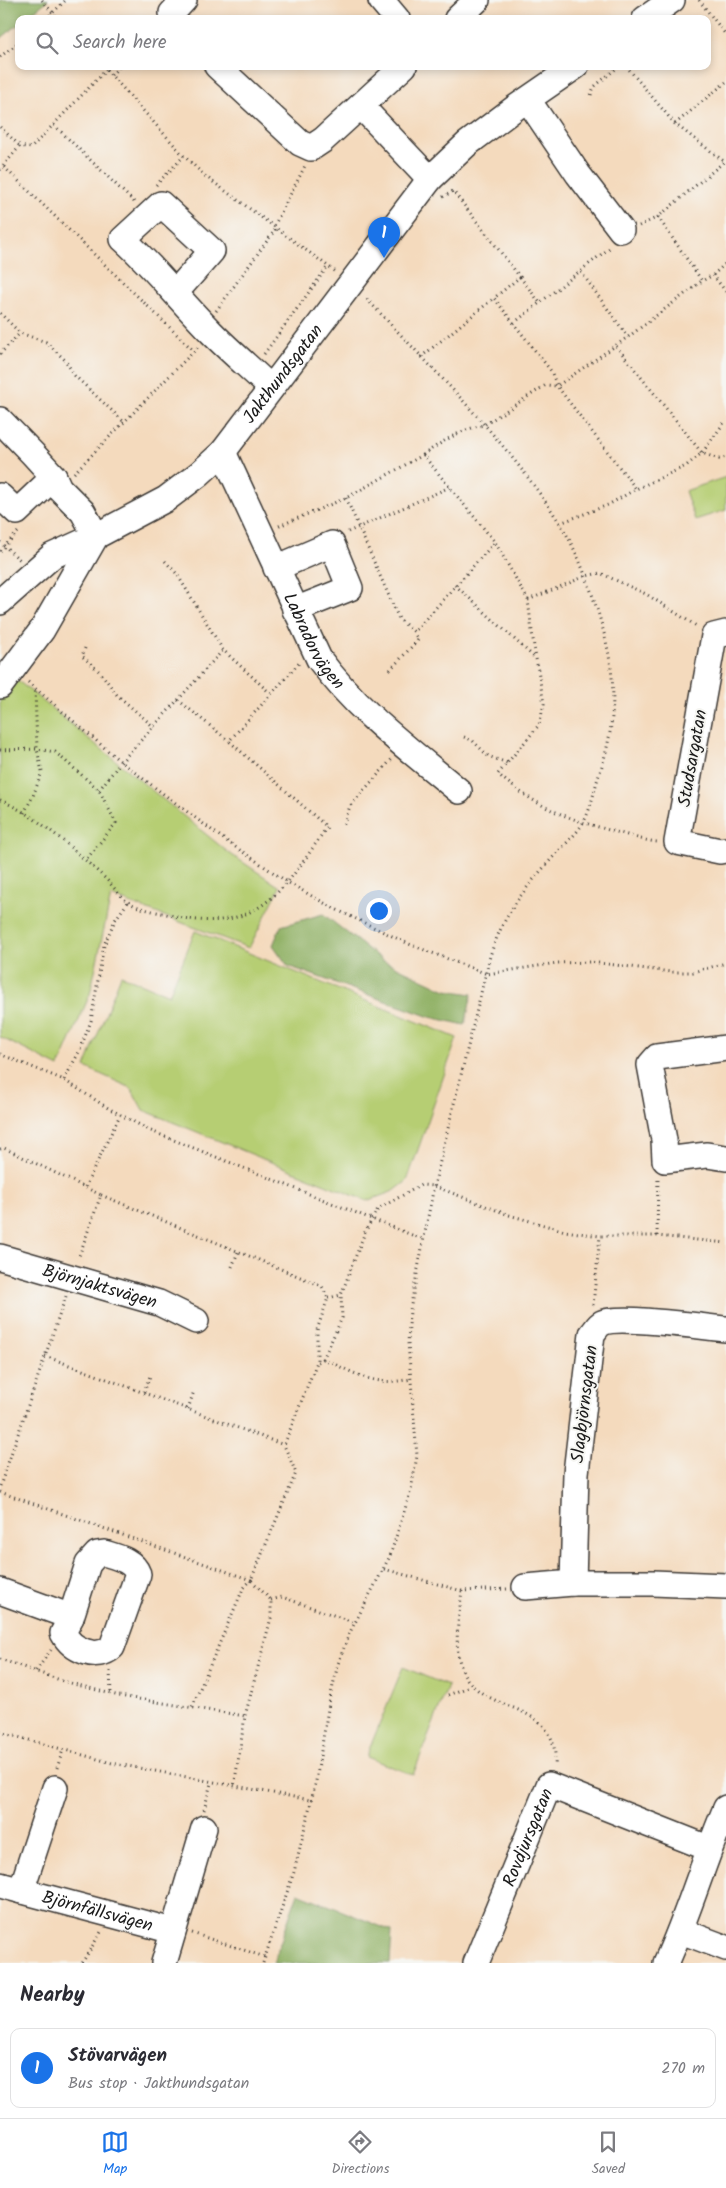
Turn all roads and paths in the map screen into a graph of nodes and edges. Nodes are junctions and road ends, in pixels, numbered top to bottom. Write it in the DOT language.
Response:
graph roads {
  1 [pos="42,0"];
  2 [pos="66,0"];
  3 [pos="184,0"];
  4 [pos="381,0"];
  5 [pos="477,0"];
  6 [pos="672,0"];
  7 [pos="700,1"];
  8 [pos="52,12"];
  9 [pos="49,15"];
  10 [pos="55,15"];
  11 [pos="172,15"];
  12 [pos="394,15"];
  13 [pos="461,15"];
  14 [pos="651,15"];
  15 [pos="711,15"];
  16 [pos="711,15"];
  17 [pos="726,35"];
  18 [pos="15,45"];
  19 [pos="0,57"];
  20 [pos="103,70"];
  21 [pos="107,70"];
  22 [pos="116,70"];
  23 [pos="222,70"];
  24 [pos="400,70"];
  25 [pos="570,70"];
  26 [pos="614,70"];
  27 [pos="629,70"];
  28 [pos="111,75"];
  29 [pos="726,82"];
  30 [pos="591,95"];
  31 [pos="528,100"];
  32 [pos="361,106"];
  33 [pos="675,124"];
  34 [pos="54,125"];
  35 [pos="0,127"];
  36 [pos="20,146"];
  37 [pos="311,148"];
  38 [pos="184,156"];
  39 [pos="726,162"];
  40 [pos="4,167"];
  41 [pos="0,170"];
  42 [pos="434,190"];
  43 [pos="150,191"];
  44 [pos="136,205"];
  45 [pos="658,217"];
  46 [pos="274,226"];
  47 [pos="621,230"];
  48 [pos="726,263"];
  49 [pos="328,266"];
  50 [pos="581,272"];
  51 [pos="713,275"];
  52 [pos="520,277"];
  53 [pos="702,281"];
  54 [pos="350,283"];
  55 [pos="726,292"];
  56 [pos="175,293"];
  57 [pos="494,298"];
  58 [pos="540,303"];
  59 [pos="0,313"];
  60 [pos="208,329"];
  61 [pos="20,333"];
  62 [pos="628,337"];
  63 [pos="616,346"];
  64 [pos="194,351"];
  65 [pos="0,354"];
  66 [pos="421,357"];
  67 [pos="252,370"];
  68 [pos="557,386"];
  69 [pos="271,388"];
  70 [pos="0,420"];
  71 [pos="726,420"];
  72 [pos="125,424"];
  73 [pos="484,426"];
  74 [pos="223,452"];
  75 [pos="702,453"];
  76 [pos="423,456"];
  77 [pos="726,456"];
  78 [pos="57,483"];
  79 [pos="450,487"];
  80 [pos="636,489"];
  81 [pos="0,496"];
  82 [pos="346,498"];
  83 [pos="560,523"];
  84 [pos="359,528"];
  85 [pos="260,534"];
  86 [pos="96,536"];
  87 [pos="0,542"];
  88 [pos="494,542"];
  89 [pos="332,544"];
  90 [pos="165,561"];
  91 [pos="276,568"];
  92 [pos="33,572"];
  93 [pos="586,576"];
  94 [pos="455,585"];
  95 [pos="528,600"];
  96 [pos="0,602"];
  97 [pos="295,610"];
  98 [pos="414,632"];
  99 [pos="720,634"];
  100 [pos="85,648"];
  101 [pos="313,648"];
  102 [pos="223,650"];
  103 [pos="536,659"];
  104 [pos="390,670"];
  105 [pos="7,677"];
  106 [pos="35,689"];
  107 [pos="270,693"];
  108 [pos="178,700"];
  109 [pos="154,727"];
  110 [pos="464,737"];
  111 [pos="229,741"];
  112 [pos="405,745"];
  113 [pos="37,749"];
  114 [pos="0,750"];
  115 [pos="121,762"];
  116 [pos="507,763"];
  117 [pos="99,790"];
  118 [pos="459,791"];
  119 [pos="0,800"];
  120 [pos="24,813"];
  121 [pos="583,823"];
  122 [pos="344,824"];
  123 [pos="677,842"];
  124 [pos="726,850"];
  125 [pos="85,861"];
  126 [pos="289,883"];
  127 [pos="128,902"];
  128 [pos="726,963"];
  129 [pos="487,974"];
  130 [pos="726,1048"];
  131 [pos="0,1054"];
  132 [pos="64,1080"];
  133 [pos="120,1115"];
  134 [pos="0,1150"];
  135 [pos="726,1158"];
  136 [pos="665,1160"];
  137 [pos="434,1186"];
  138 [pos="85,1187"];
  139 [pos="101,1195"];
  140 [pos="372,1220"];
  141 [pos="600,1236"];
  142 [pos="657,1236"];
  143 [pos="422,1239"];
  144 [pos="726,1243"];
  145 [pos="238,1252"];
  146 [pos="0,1257"];
  147 [pos="232,1266"];
  148 [pos="72,1278"];
  149 [pos="341,1295"];
  150 [pos="328,1298"];
  151 [pos="196,1321"];
  152 [pos="602,1324"];
  153 [pos="726,1329"];
  154 [pos="46,1356"];
  155 [pos="323,1359"];
  156 [pos="317,1362"];
  157 [pos="150,1376"];
  158 [pos="411,1379"];
  159 [pos="194,1391"];
  160 [pos="144,1392"];
  161 [pos="188,1409"];
  162 [pos="284,1444"];
  163 [pos="0,1486"];
  164 [pos="384,1570"];
  165 [pos="573,1583"];
  166 [pos="726,1586"];
  167 [pos="525,1587"];
  168 [pos="0,1591"];
  169 [pos="462,1591"];
  170 [pos="271,1600"];
  171 [pos="71,1617"];
  172 [pos="356,1623"];
  173 [pos="0,1659"];
  174 [pos="471,1686"];
  175 [pos="448,1695"];
  176 [pos="245,1716"];
  177 [pos="0,1732"];
  178 [pos="211,1783"];
  179 [pos="549,1785"];
  180 [pos="234,1787"];
  181 [pos="55,1788"];
  182 [pos="310,1800"];
  183 [pos="726,1808"];
  184 [pos="204,1828"];
  185 [pos="708,1848"];
  186 [pos="11,1888"];
  187 [pos="112,1914"];
  188 [pos="173,1931"];
  189 [pos="681,1931"];
  190 [pos="726,1948"];
  191 [pos="265,1957"];
  192 [pos="82,1963"];
  193 [pos="164,1963"];
  194 [pos="263,1963"];
  195 [pos="476,1963"];
  196 [pos="666,1963"];
  1 -- 8 [label="path"];
  2 -- 8 [label="path"];
  3 -- 11 [label="street"];
  4 -- 12 [label="street"];
  5 -- 13 [label="street"];
  6 -- 14 [label="street"];
  7 -- 16 [label="path"];
  8 -- 9 [label="path"];
  8 -- 10 [label="path"];
  15 -- 17 [label="path"];
  18 -- 19 [label="path"];
  20 -- 34 [label="path"];
  21 -- 28 [label="path"];
  22 -- 28 [label="path"];
  23 -- 37 [label="street"];
  24 -- 32 [label="street"];
  25 -- 31 [label="street, Jakthundsgatan"];
  26 -- 30 [label="path"];
  27 -- 33 [label="path"];
  28 -- 38 [label="path"];
  29 -- 33 [label="path"];
  31 -- 42 [label="street, Jakthundsgatan"];
  31 -- 47 [label="street"];
  32 -- 37 [label="street"];
  32 -- 42 [label="street"];
  33 -- 39 [label="path"];
  34 -- 36 [label="path"];
  34 -- 44 [label="path"];
  35 -- 36 [label="path"];
  36 -- 40 [label="path"];
  37 -- 46 [label="path"];
  38 -- 43 [label="path"];
  38 -- 46 [label="path"];
  40 -- 41 [label="path"];
  40 -- 64 [label="path"];
  42 -- 52 [label="path"];
  42 -- 54 [label="street, Jakthundsgatan"];
  45 -- 53 [label="path"];
  46 -- 49 [label="path"];
  46 -- 60 [label="path"];
  48 -- 51 [label="path"];
  49 -- 54 [label="path"];
  49 -- 67 [label="path"];
  50 -- 62 [label="path"];
  51 -- 53 [label="path"];
  51 -- 55 [label="path"];
  52 -- 57 [label="path"];
  52 -- 58 [label="path"];
  53 -- 62 [label="path"];
  54 -- 66 [label="path"];
  54 -- 69 [label="street, Jakthundsgatan"];
  56 -- 56 [label="street"];
  56 -- 60 [label="street"];
  57 -- 66 [label="path"];
  57 -- 68 [label="path"];
  59 -- 61 [label="path"];
  60 -- 64 [label="path"];
  60 -- 67 [label="street"];
  61 -- 65 [label="path"];
  61 -- 72 [label="path"];
  62 -- 63 [label="path"];
  63 -- 68 [label="path"];
  63 -- 75 [label="path"];
  64 -- 72 [label="path"];
  66 -- 73 [label="path"];
  67 -- 69 [label="street"];
  68 -- 73 [label="path"];
  68 -- 80 [label="path"];
  69 -- 74 [label="street, Jakthundsgatan"];
  70 -- 78 [label="street"];
  71 -- 75 [label="path"];
  72 -- 78 [label="path"];
  73 -- 76 [label="path"];
  73 -- 83 [label="path"];
  74 -- 85 [label="street, Labradorvägen"];
  74 -- 86 [label="street, Jakthundsgatan"];
  75 -- 77 [label="path"];
  75 -- 80 [label="path"];
  76 -- 79 [label="path"];
  76 -- 82 [label="path"];
  78 -- 81 [label="street"];
  78 -- 86 [label="street"];
  79 -- 84 [label="path"];
  79 -- 88 [label="path"];
  80 -- 83 [label="path"];
  82 -- 84 [label="path"];
  82 -- 85 [label="path"];
  83 -- 93 [label="path"];
  84 -- 89 [label="path"];
  84 -- 98 [label="path"];
  85 -- 91 [label="street, Labradorvägen"];
  86 -- 92 [label="street, Jakthundsgatan"];
  86 -- 105 [label="street"];
  87 -- 92 [label="path"];
  88 -- 94 [label="path"];
  88 -- 95 [label="path"];
  89 -- 91 [label="street"];
  89 -- 97 [label="street"];
  90 -- 102 [label="path"];
  91 -- 97 [label="street, Labradorvägen"];
  92 -- 96 [label="street, Jakthundsgatan"];
  93 -- 95 [label="path"];
  93 -- 99 [label="path"];
  93 -- 121 [label="path"];
  94 -- 98 [label="path"];
  94 -- 103 [label="path"];
  95 -- 103 [label="path"];
  97 -- 101 [label="street, Labradorvägen"];
  98 -- 104 [label="path"];
  99 -- 123 [label="street, Studsargatan"];
  100 -- 109 [label="path"];
  101 -- 107 [label="path"];
  101 -- 112 [label="street, Labradorvägen"];
  102 -- 107 [label="path"];
  102 -- 108 [label="path"];
  103 -- 116 [label="path"];
  105 -- 106 [label="path"];
  106 -- 113 [label="path"];
  106 -- 115 [label="path"];
  107 -- 111 [label="path"];
  108 -- 109 [label="path"];
  108 -- 111 [label="path"];
  109 -- 115 [label="path"];
  110 -- 116 [label="path"];
  111 -- 126 [label="path"];
  112 -- 118 [label="street, Labradorvägen"];
  112 -- 122 [label="path"];
  113 -- 114 [label="path"];
  113 -- 117 [label="path"];
  113 -- 120 [label="path"];
  115 -- 117 [label="path"];
  115 -- 126 [label="path"];
  116 -- 121 [label="path"];
  117 -- 125 [label="path"];
  119 -- 120 [label="path"];
  120 -- 125 [label="path"];
  121 -- 123 [label="path"];
  121 -- 129 [label="path"];
  123 -- 124 [label="street"];
  125 -- 127 [label="path"];
  126 -- 127 [label="path"];
  126 -- 129 [label="path"];
  127 -- 132 [label="path"];
  128 -- 129 [label="path"];
  129 -- 137 [label="path"];
  130 -- 136 [label="street"];
  131 -- 132 [label="path"];
  132 -- 133 [label="path"];
  133 -- 138 [label="path"];
  133 -- 140 [label="path"];
  134 -- 138 [label="path"];
  135 -- 136 [label="street"];
  136 -- 142 [label="path"];
  137 -- 140 [label="path"];
  137 -- 141 [label="path"];
  137 -- 143 [label="path"];
  138 -- 139 [label="path"];
  139 -- 145 [label="path"];
  139 -- 148 [label="path"];
  140 -- 143 [label="path"];
  140 -- 149 [label="path"];
  141 -- 142 [label="path"];
  141 -- 152 [label="path"];
  142 -- 144 [label="path"];
  143 -- 158 [label="path"];
  145 -- 147 [label="path"];
  145 -- 150 [label="path"];
  146 -- 148 [label="street, Björnjaktsvägen"];
  148 -- 151 [label="street, Björnjaktsvägen"];
  148 -- 154 [label="path"];
  149 -- 150 [label="path"];
  149 -- 155 [label="path"];
  150 -- 156 [label="path"];
  152 -- 153 [label="street, Slagbjörnsgatan"];
  152 -- 165 [label="street, Slagbjörnsgatan"];
  154 -- 160 [label="path"];
  154 -- 163 [label="path"];
  155 -- 156 [label="path"];
  155 -- 158 [label="path"];
  156 -- 162 [label="path"];
  157 -- 160 [label="path"];
  158 -- 164 [label="path"];
  159 -- 161 [label="path"];
  160 -- 161 [label="path"];
  161 -- 162 [label="path"];
  162 -- 170 [label="path"];
  164 -- 169 [label="path"];
  164 -- 172 [label="path"];
  165 -- 166 [label="street"];
  165 -- 167 [label="street"];
  167 -- 169 [label="path"];
  168 -- 171 [label="street"];
  169 -- 174 [label="path"];
  170 -- 172 [label="path"];
  170 -- 176 [label="path"];
  172 -- 182 [label="path"];
  173 -- 176 [label="path"];
  174 -- 175 [label="path"];
  174 -- 179 [label="path"];
  176 -- 180 [label="path"];
  177 -- 178 [label="path"];
  178 -- 180 [label="path"];
  178 -- 184 [label="path"];
  179 -- 185 [label="street, Rovdjursgatan"];
  179 -- 195 [label="street, Rovdjursgatan"];
  180 -- 182 [label="path"];
  181 -- 186 [label="street, Björnfällsvägen"];
  182 -- 191 [label="path"];
  183 -- 185 [label="street"];
  184 -- 188 [label="street, Björnfällsvägen"];
  185 -- 189 [label="street"];
  186 -- 187 [label="street, Björnfällsvägen"];
  187 -- 188 [label="street, Björnfällsvägen"];
  187 -- 192 [label="path"];
  188 -- 191 [label="path"];
  188 -- 193 [label="street, Björnfällsvägen"];
  189 -- 190 [label="street"];
  189 -- 196 [label="street"];
  191 -- 194 [label="path"];
}
